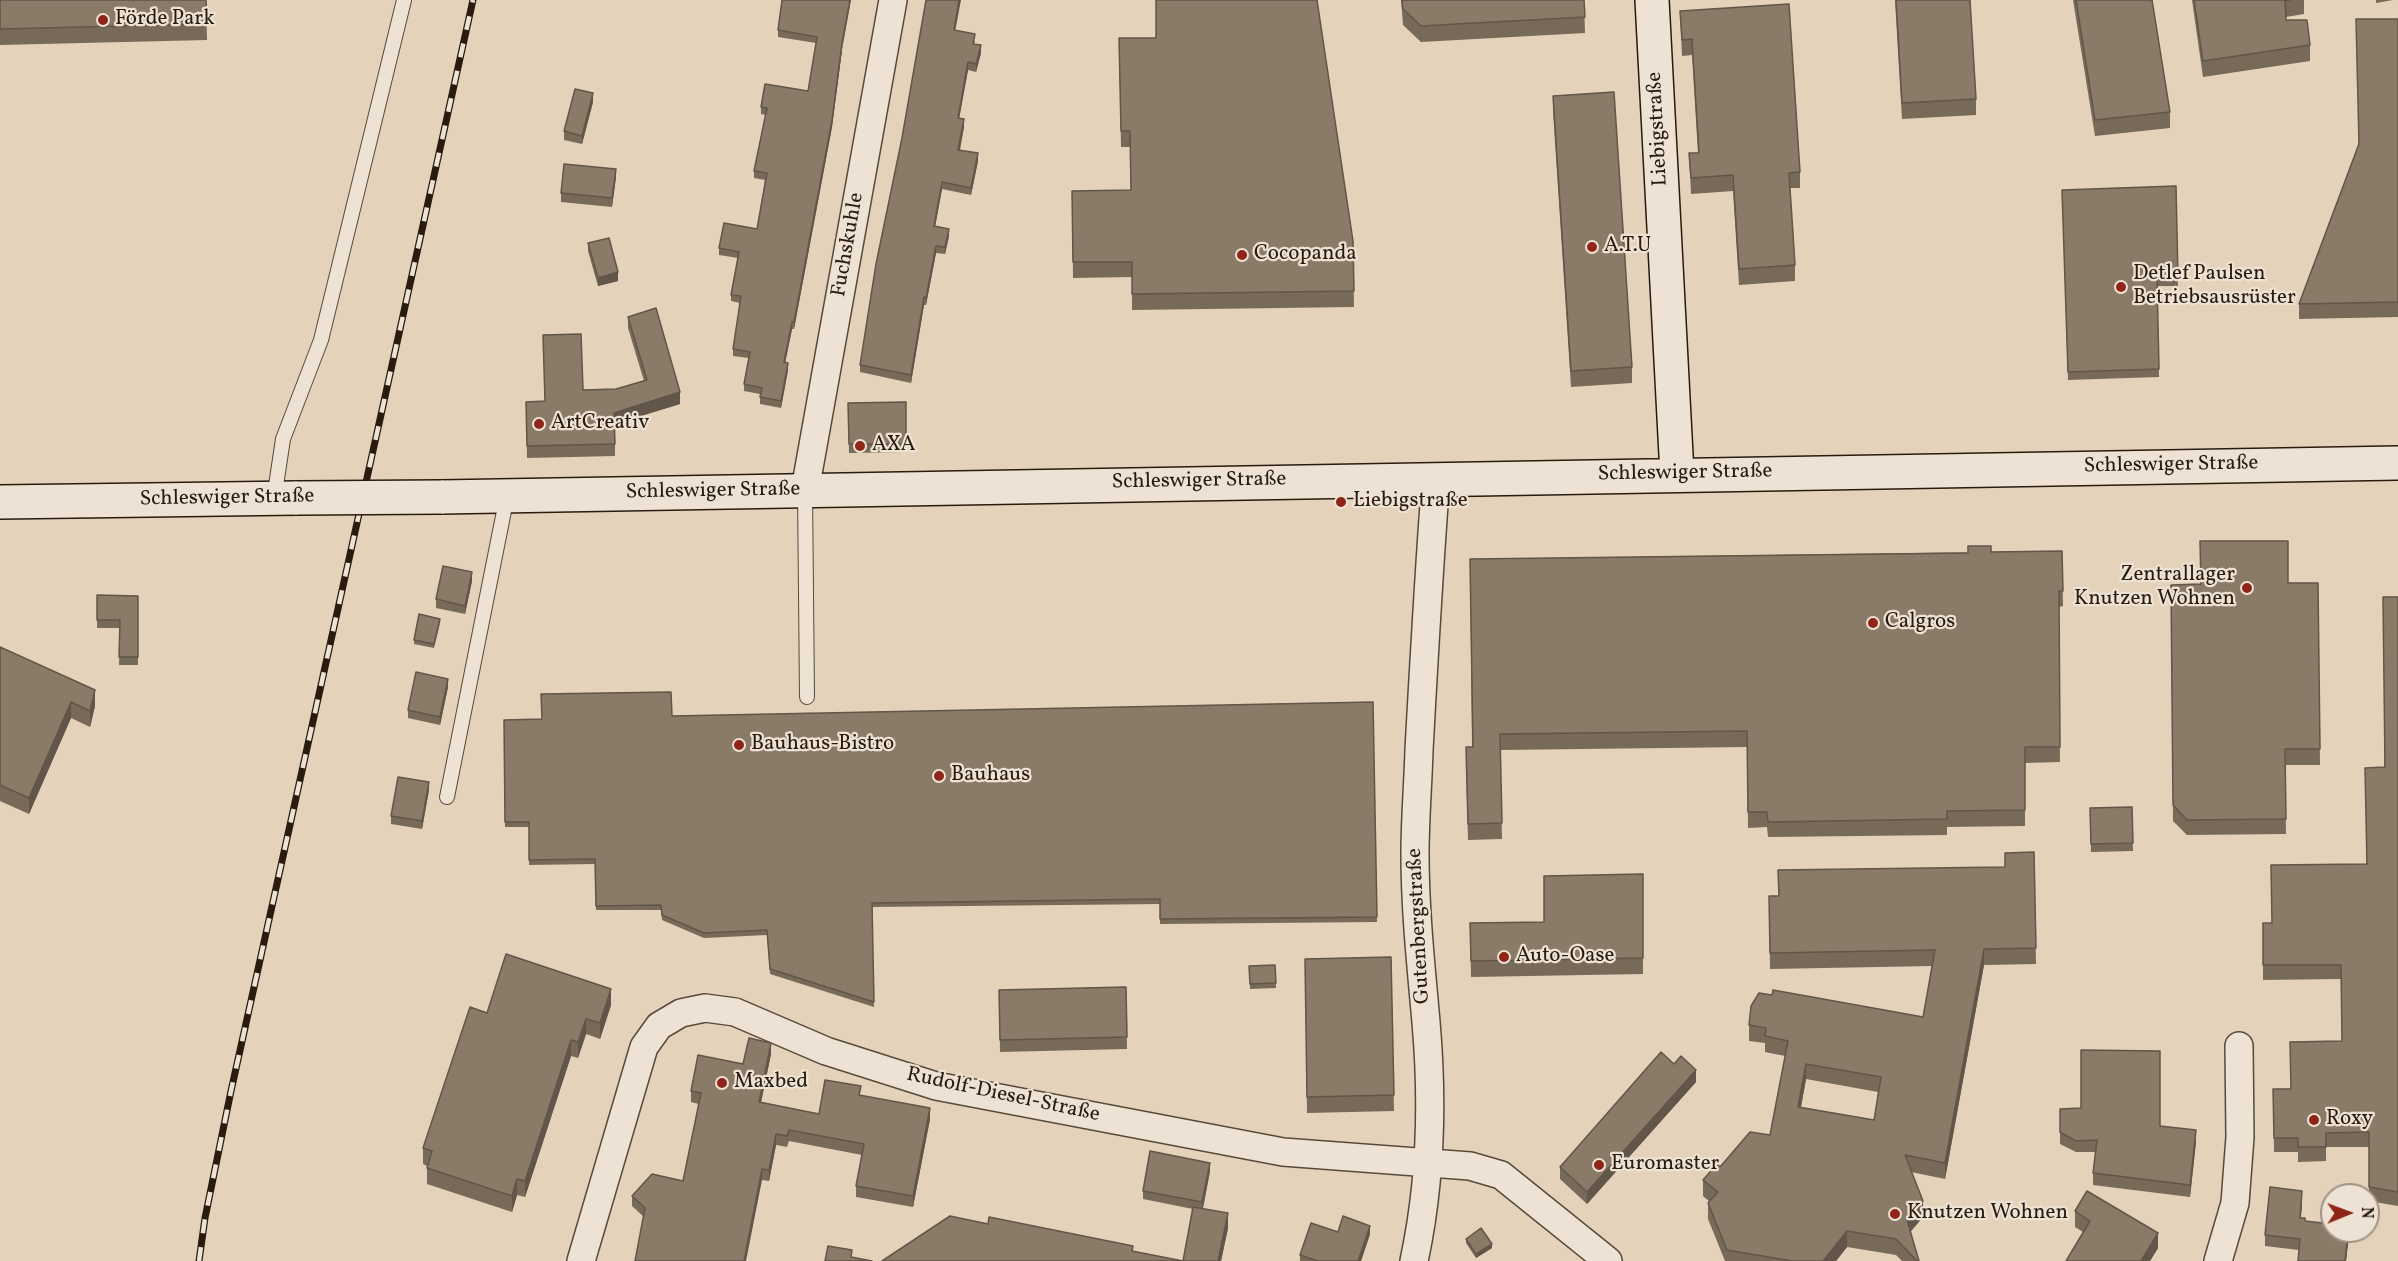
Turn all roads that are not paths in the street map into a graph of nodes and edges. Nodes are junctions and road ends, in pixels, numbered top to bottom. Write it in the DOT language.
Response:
graph roads {
  1 [pos="404,0"];
  2 [pos="893,0"];
  3 [pos="1652,0"];
  4 [pos="2398,462"];
  5 [pos="1677,474"];
  6 [pos="1436,478"];
  7 [pos="805,490"];
  8 [pos="507,495"];
  9 [pos="285,499"];
  10 [pos="0,502"];
  11 [pos="807,698"];
  12 [pos="447,797"];
  13 [pos="2239,1046"];
  14 [pos="1429,1163"];
  15 [pos="581,1261"];
  16 [pos="1414,1261"];
  17 [pos="1608,1261"];
  18 [pos="2218,1261"];
  1 -- 9 [label="lane"];
  2 -- 7 [label="street, Fuchskuhle"];
  3 -- 5 [label="main road, Liebigstraße"];
  4 -- 5 [label="main road, Schleswiger Straße"];
  5 -- 6 [label="main road, Schleswiger Straße"];
  6 -- 7 [label="main road, Schleswiger Straße"];
  6 -- 14 [label="street, Gutenbergstraße"];
  7 -- 8 [label="main road, Schleswiger Straße"];
  7 -- 11 [label="lane"];
  8 -- 9 [label="main road, Schleswiger Straße, bridge"];
  8 -- 12 [label="lane"];
  9 -- 10 [label="main road, Schleswiger Straße"];
  13 -- 18 [label="street"];
  14 -- 15 [label="street, Rudolf-Diesel-Straße"];
  14 -- 16 [label="street, Gutenbergstraße"];
  14 -- 17 [label="street"];
}
